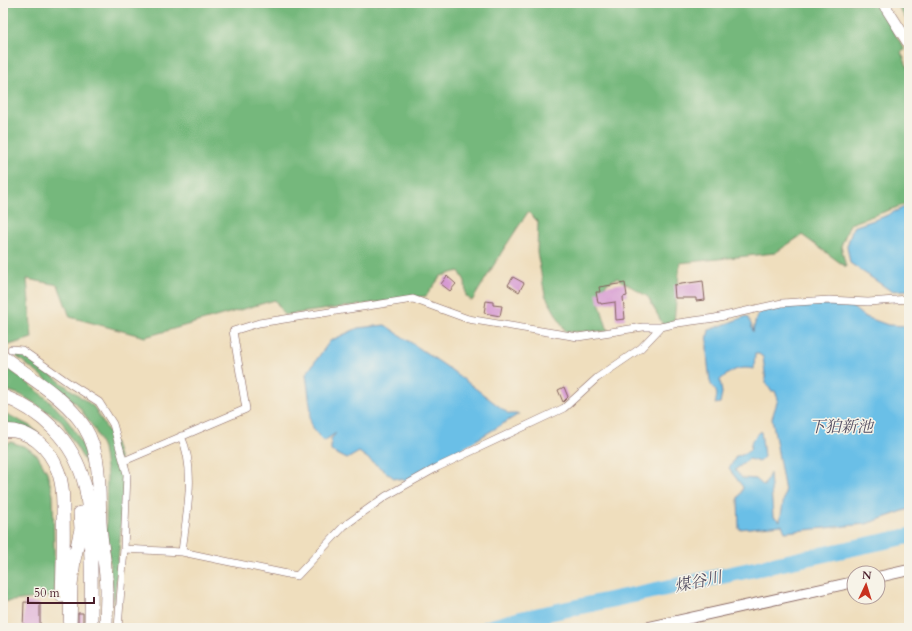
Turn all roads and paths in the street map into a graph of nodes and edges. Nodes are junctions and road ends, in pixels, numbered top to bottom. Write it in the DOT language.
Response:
graph roads {
  1 [pos="883,3"];
  2 [pos="909,44"];
  3 [pos="909,299"];
  4 [pos="660,327"];
  5 [pos="7,353"];
  6 [pos="3,396"];
  7 [pos="3,406"];
  8 [pos="3,431"];
  9 [pos="181,436"];
  10 [pos="124,462"];
  11 [pos="90,527"];
  12 [pos="124,549"];
  13 [pos="182,552"];
  14 [pos="909,570"];
  15 [pos="886,575"];
  16 [pos="846,584"];
  17 [pos="62,628"];
  18 [pos="70,628"];
  19 [pos="77,628"];
  20 [pos="84,628"];
  21 [pos="91,628"];
  22 [pos="98,628"];
  23 [pos="106,628"];
  24 [pos="118,628"];
  25 [pos="645,628"];
  1 -- 2 [label="main road"];
  3 -- 4 [label="street"];
  4 -- 9 [label="street"];
  4 -- 13 [label="street"];
  5 -- 10 [label="street"];
  5 -- 11 [label="highway"];
  6 -- 11 [label="highway"];
  7 -- 11 [label="highway"];
  8 -- 17 [label="highway"];
  9 -- 10 [label="street"];
  9 -- 13 [label="street"];
  10 -- 12 [label="street"];
  11 -- 18 [label="highway"];
  11 -- 19 [label="highway"];
  11 -- 20 [label="highway"];
  11 -- 21 [label="highway"];
  11 -- 22 [label="highway"];
  11 -- 23 [label="highway"];
  12 -- 13 [label="street"];
  12 -- 24 [label="street"];
  14 -- 15 [label="street"];
  16 -- 25 [label="street"];
}
